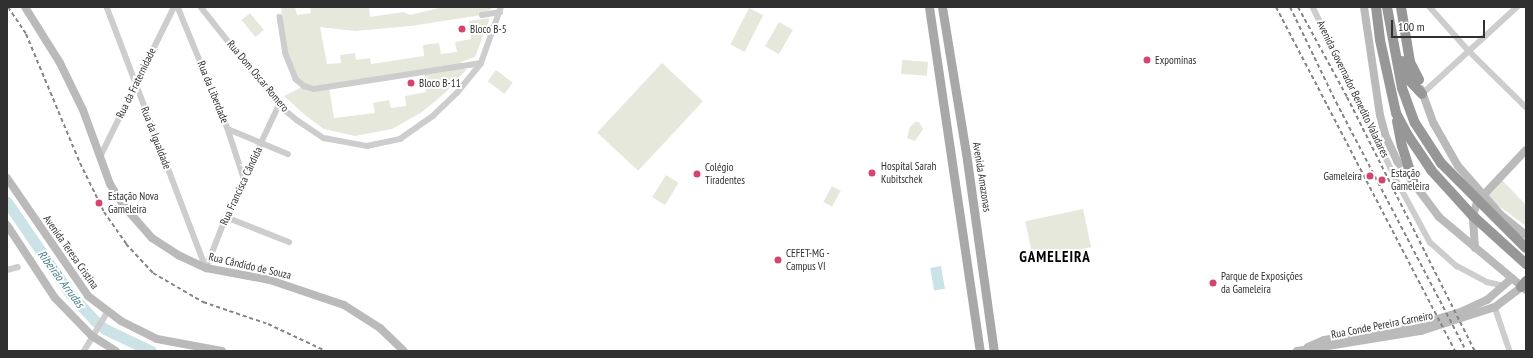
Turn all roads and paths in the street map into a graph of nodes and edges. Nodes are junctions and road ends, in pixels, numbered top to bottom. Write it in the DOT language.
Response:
graph roads {
  1 [pos="25,7"];
  2 [pos="107,7"];
  3 [pos="174,7"];
  4 [pos="178,7"];
  5 [pos="201,7"];
  6 [pos="929,7"];
  7 [pos="942,7"];
  8 [pos="1313,7"];
  9 [pos="1364,7"];
  10 [pos="1376,7"];
  11 [pos="1387,7"];
  12 [pos="1401,7"];
  13 [pos="1405,7"];
  14 [pos="1430,7"];
  15 [pos="1516,7"];
  16 [pos="501,10"];
  17 [pos="482,15"];
  18 [pos="280,17"];
  19 [pos="1392,42"];
  20 [pos="1470,51"];
  21 [pos="481,63"];
  22 [pos="1419,80"];
  23 [pos="136,84"];
  24 [pos="1422,94"];
  25 [pos="279,105"];
  26 [pos="1526,107"];
  27 [pos="1396,113"];
  28 [pos="228,129"];
  29 [pos="261,143"];
  30 [pos="1526,150"];
  31 [pos="288,154"];
  32 [pos="99,160"];
  33 [pos="7,178"];
  34 [pos="244,178"];
  35 [pos="1415,187"];
  36 [pos="1480,199"];
  37 [pos="1473,216"];
  38 [pos="226,217"];
  39 [pos="7,225"];
  40 [pos="1526,235"];
  41 [pos="289,242"];
  42 [pos="1475,248"];
  43 [pos="1526,248"];
  44 [pos="1526,264"];
  45 [pos="18,267"];
  46 [pos="206,268"];
  47 [pos="7,270"];
  48 [pos="1512,278"];
  49 [pos="1525,285"];
  50 [pos="1504,287"];
  51 [pos="1495,307"];
  52 [pos="108,311"];
  53 [pos="94,334"];
  54 [pos="1300,350"];
  55 [pos="84,351"];
  56 [pos="116,351"];
  57 [pos="222,351"];
  58 [pos="404,351"];
  59 [pos="980,351"];
  60 [pos="994,351"];
  61 [pos="1510,351"];
  1 -- 32 [label="street, Rua Cândido de Souza"];
  2 -- 23 [label="street, Rua da Igualdade"];
  3 -- 23 [label="street, Rua da Fraternidade"];
  4 -- 28 [label="street, Rua da Liberdade"];
  5 -- 25 [label="street, Rua Dom Oscar Romero"];
  6 -- 59 [label="main road"];
  7 -- 60 [label="main road, Avenida Amazonas"];
  8 -- 50 [label="street, Avenida Governador Benedito Valadares"];
  9 -- 35 [label="street"];
  10 -- 27 [label="highway"];
  11 -- 19 [label="highway"];
  12 -- 22 [label="highway"];
  13 -- 22 [label="street"];
  14 -- 20 [label="street"];
  15 -- 20 [label="street"];
  16 -- 17 [label="street"];
  16 -- 21 [label="street, Rua Dom Oscar Romero"];
  18 -- 21 [label="street"];
  19 -- 24 [label="highway"];
  19 -- 36 [label="highway"];
  20 -- 24 [label="street"];
  20 -- 26 [label="street"];
  21 -- 25 [label="street, Rua Dom Oscar Romero"];
  22 -- 24 [label="street"];
  23 -- 32 [label="street, Rua da Fraternidade"];
  23 -- 46 [label="street, Rua da Igualdade"];
  24 -- 36 [label="street"];
  25 -- 29 [label="street, Rua Francisca Cândida"];
  27 -- 35 [label="highway"];
  27 -- 37 [label="highway"];
  28 -- 29 [label="street"];
  28 -- 34 [label="street, Rua da Liberdade"];
  29 -- 31 [label="street"];
  29 -- 34 [label="street, Rua Francisca Cândida"];
  30 -- 36 [label="street"];
  32 -- 46 [label="street, Rua Cândido de Souza"];
  33 -- 52 [label="street, Avenida Teresa Cristina"];
  34 -- 38 [label="street, Rua Francisca Cândida"];
  35 -- 42 [label="street"];
  36 -- 37 [label="street"];
  36 -- 40 [label="street"];
  36 -- 43 [label="highway"];
  37 -- 42 [label="street"];
  37 -- 44 [label="highway"];
  38 -- 41 [label="street"];
  38 -- 46 [label="street, Rua Francisca Cândida"];
  39 -- 53 [label="street"];
  42 -- 48 [label="street"];
  45 -- 47 [label="street"];
  46 -- 58 [label="street, Rua Cândido de Souza"];
  48 -- 49 [label="street"];
  48 -- 50 [label="street, Rua Conde Pereira Carneiro"];
  49 -- 51 [label="street, Rua Conde Pereira Carneiro"];
  50 -- 54 [label="street, Rua Conde Pereira Carneiro"];
  51 -- 54 [label="street, Rua Conde Pereira Carneiro"];
  51 -- 61 [label="street"];
  52 -- 53 [label="street"];
  52 -- 57 [label="street, Avenida Teresa Cristina"];
  53 -- 55 [label="street"];
  53 -- 56 [label="street"];
}
